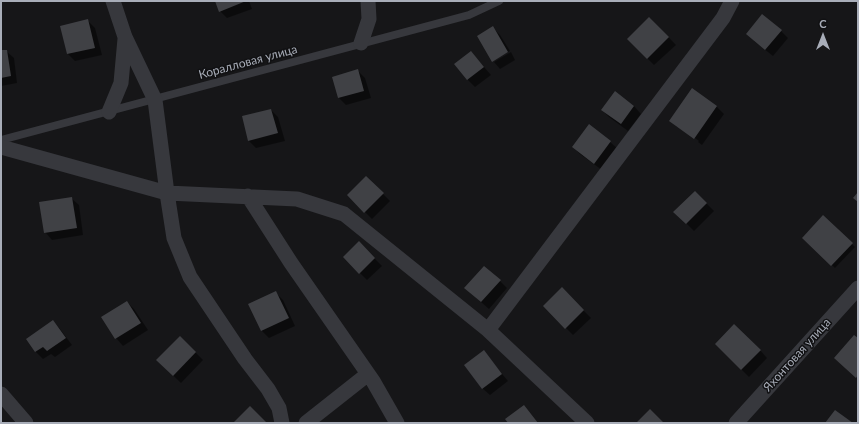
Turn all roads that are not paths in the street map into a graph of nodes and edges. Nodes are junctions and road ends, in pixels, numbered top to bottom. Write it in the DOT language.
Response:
graph roads {
  1 [pos="113,1"];
  2 [pos="368,1"];
  3 [pos="499,1"];
  4 [pos="732,1"];
  5 [pos="125,36"];
  6 [pos="361,43"];
  7 [pos="155,100"];
  8 [pos="109,112"];
  9 [pos="1,140"];
  10 [pos="1,147"];
  11 [pos="167,193"];
  12 [pos="248,196"];
  13 [pos="858,288"];
  14 [pos="488,330"];
  15 [pos="368,374"];
  16 [pos="1,394"];
  17 [pos="26,423"];
  18 [pos="282,423"];
  19 [pos="306,423"];
  20 [pos="397,423"];
  21 [pos="588,423"];
  22 [pos="736,423"];
  1 -- 5 [label="street"];
  2 -- 6 [label="street"];
  3 -- 6 [label="lane, Коралловая улица"];
  4 -- 14 [label="street"];
  5 -- 7 [label="street"];
  5 -- 8 [label="street"];
  6 -- 7 [label="lane, Коралловая улица"];
  7 -- 8 [label="lane, Коралловая улица"];
  7 -- 11 [label="street"];
  8 -- 9 [label="lane, Коралловая улица"];
  10 -- 11 [label="street"];
  11 -- 12 [label="street"];
  11 -- 18 [label="street"];
  12 -- 14 [label="street"];
  12 -- 15 [label="street"];
  13 -- 22 [label="street, Яхонтовая улица"];
  14 -- 21 [label="street"];
  15 -- 19 [label="street"];
  15 -- 20 [label="street"];
  16 -- 17 [label="street"];
}
